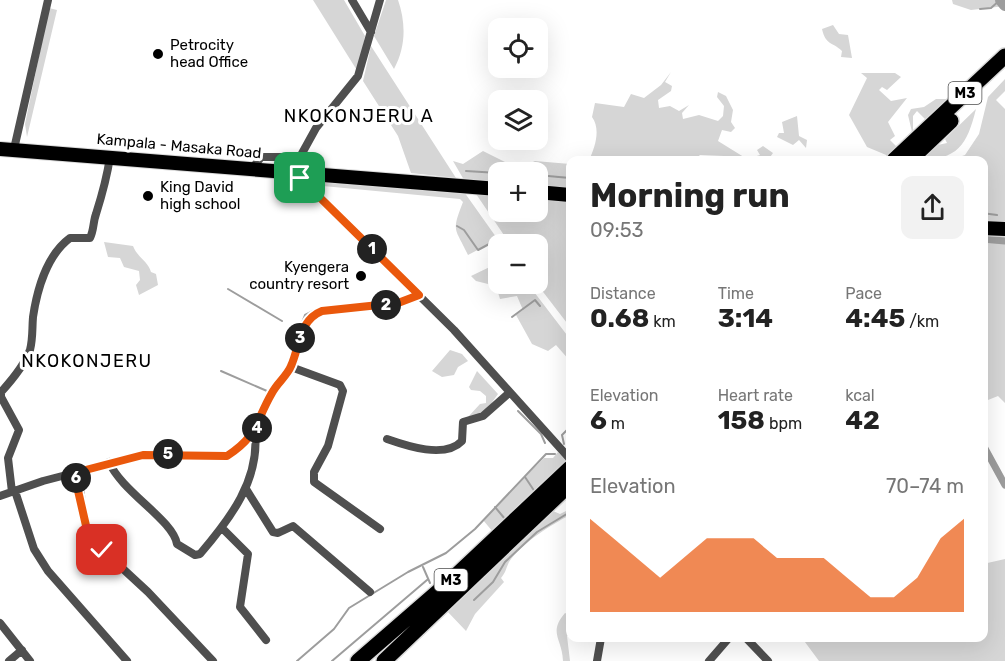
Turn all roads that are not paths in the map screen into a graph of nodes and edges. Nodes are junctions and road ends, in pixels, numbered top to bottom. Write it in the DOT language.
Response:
graph roads {
  1 [pos="48,0"];
  2 [pos="352,0"];
  3 [pos="380,0"];
  4 [pos="371,32"];
  5 [pos="1005,56"];
  6 [pos="1005,69"];
  7 [pos="934,130"];
  8 [pos="7,149"];
  9 [pos="899,156"];
  10 [pos="913,156"];
  11 [pos="113,158"];
  12 [pos="252,169"];
  13 [pos="293,171"];
  14 [pos="488,188"];
  15 [pos="548,193"];
  16 [pos="566,195"];
  17 [pos="988,228"];
  18 [pos="1005,229"];
  19 [pos="46,279"];
  20 [pos="419,295"];
  21 [pos="291,368"];
  22 [pos="509,393"];
  23 [pos="255,432"];
  24 [pos="387,439"];
  25 [pos="566,455"];
  26 [pos="109,462"];
  27 [pos="74,473"];
  28 [pos="566,473"];
  29 [pos="566,487"];
  30 [pos="246,489"];
  31 [pos="14,491"];
  32 [pos="0,496"];
  33 [pos="545,500"];
  34 [pos="223,529"];
  35 [pos="380,529"];
  36 [pos="370,591"];
  37 [pos="0,623"];
  38 [pos="266,640"];
  39 [pos="600,642"];
  40 [pos="726,642"];
  41 [pos="750,642"];
  42 [pos="22,650"];
  43 [pos="9,661"];
  44 [pos="30,661"];
  45 [pos="127,661"];
  46 [pos="213,661"];
  47 [pos="358,661"];
  48 [pos="384,661"];
  49 [pos="597,661"];
  50 [pos="709,661"];
  51 [pos="768,661"];
  1 -- 8 [label="street"];
  2 -- 4 [label="street"];
  3 -- 4 [label="street"];
  4 -- 12 [label="street"];
  5 -- 7 [label="highway, M3"];
  6 -- 7 [label="highway, M3"];
  7 -- 9 [label="highway, M3"];
  7 -- 10 [label="highway, M3"];
  8 -- 11 [label="highway, Kampala - Masaka Road"];
  11 -- 12 [label="highway, Kampala - Masaka Road"];
  11 -- 19 [label="street"];
  11 -- 31 [label="street"];
  12 -- 13 [label="highway, Kampala - Masaka Road"];
  13 -- 14 [label="highway, Kampala - Masaka Road"];
  13 -- 20 [label="street"];
  15 -- 16 [label="highway"];
  17 -- 18 [label="highway"];
  20 -- 21 [label="street"];
  20 -- 22 [label="street"];
  21 -- 23 [label="street"];
  21 -- 35 [label="street"];
  22 -- 24 [label="street"];
  22 -- 25 [label="street"];
  23 -- 26 [label="street"];
  23 -- 30 [label="street"];
  26 -- 27 [label="street"];
  26 -- 34 [label="street"];
  27 -- 31 [label="street"];
  27 -- 46 [label="street"];
  28 -- 33 [label="highway, M3"];
  29 -- 33 [label="highway, M3"];
  30 -- 34 [label="street"];
  30 -- 36 [label="street"];
  31 -- 32 [label="street"];
  31 -- 45 [label="street"];
  33 -- 47 [label="highway, M3"];
  33 -- 48 [label="highway, M3"];
  34 -- 38 [label="street"];
  37 -- 42 [label="street"];
  39 -- 49 [label="street"];
  40 -- 50 [label="street"];
  41 -- 51 [label="street"];
  42 -- 43 [label="street"];
  42 -- 44 [label="street"];
}
